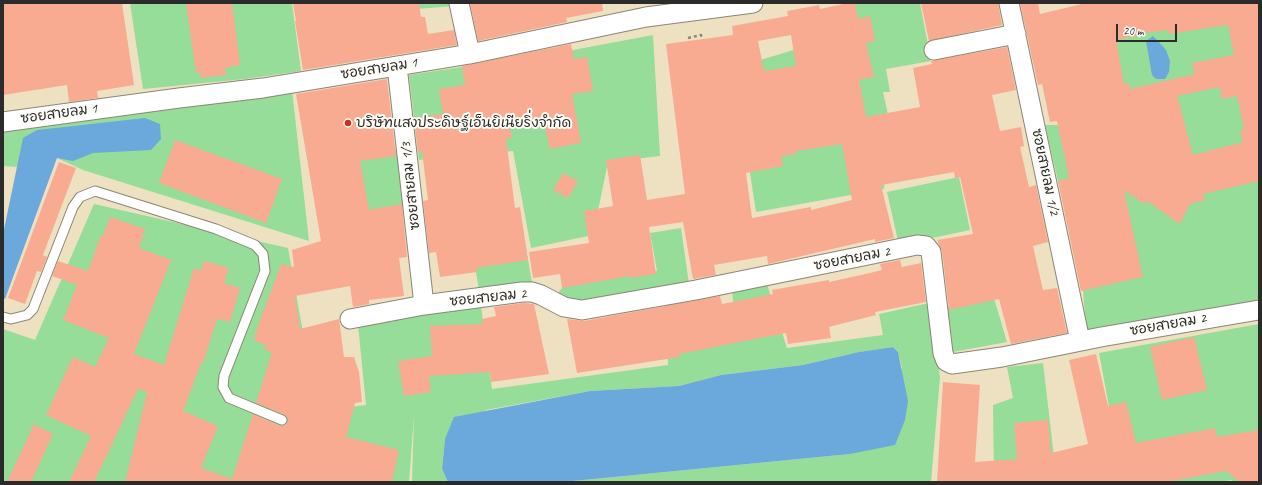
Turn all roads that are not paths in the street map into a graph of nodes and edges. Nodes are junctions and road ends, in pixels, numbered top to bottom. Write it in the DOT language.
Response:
graph roads {
  1 [pos="459,3"];
  2 [pos="754,3"];
  3 [pos="1009,3"];
  4 [pos="732,4"];
  5 [pos="641,10"];
  6 [pos="1016,34"];
  7 [pos="934,50"];
  8 [pos="470,54"];
  9 [pos="397,66"];
  10 [pos="3,122"];
  11 [pos="424,305"];
  12 [pos="1259,310"];
  13 [pos="3,317"];
  14 [pos="350,319"];
  15 [pos="1080,341"];
  16 [pos="282,420"];
  1 -- 8 [label="street"];
  2 -- 4 [label="street, ซอยสายลม 1"];
  3 -- 6 [label="street, ซอยสายลม 1/2"];
  4 -- 5 [label="street, ซอยสายลม 1"];
  5 -- 8 [label="street, ซอยสายลม 1"];
  6 -- 7 [label="street"];
  6 -- 15 [label="street, ซอยสายลม 1/2"];
  8 -- 9 [label="street, ซอยสายลม 1"];
  9 -- 10 [label="street, ซอยสายลม 1"];
  9 -- 11 [label="street, ซอยสายลม 1/3"];
  11 -- 14 [label="street, ซอยสายลม 2"];
  11 -- 15 [label="street, ซอยสายลม 2"];
  12 -- 15 [label="street, ซอยสายลม 2"];
  13 -- 16 [label="lane"];
}
